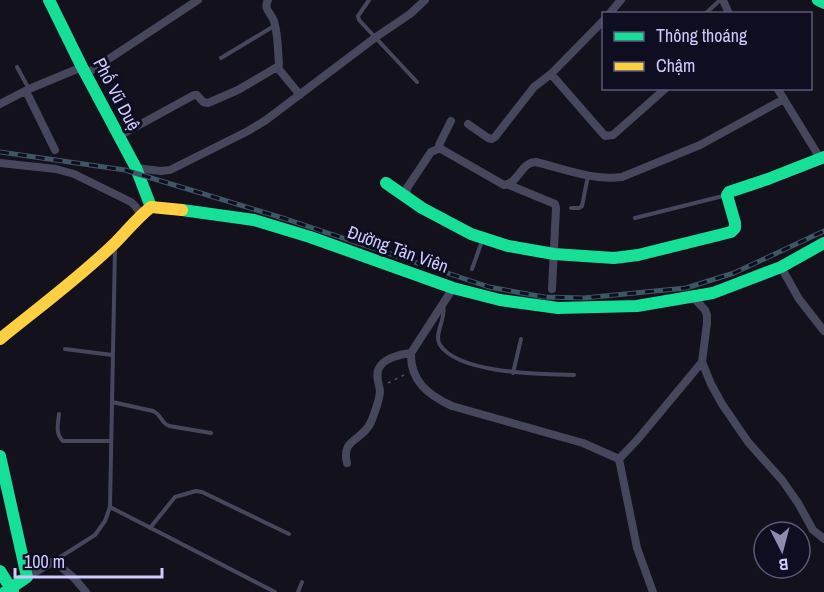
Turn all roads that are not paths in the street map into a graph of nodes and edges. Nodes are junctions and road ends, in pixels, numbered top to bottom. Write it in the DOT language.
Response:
graph roads {
  1 [pos="49,0"];
  2 [pos="198,0"];
  3 [pos="268,0"];
  4 [pos="369,0"];
  5 [pos="425,0"];
  6 [pos="621,0"];
  7 [pos="722,0"];
  8 [pos="818,0"];
  9 [pos="824,3"];
  10 [pos="611,12"];
  11 [pos="707,12"];
  12 [pos="602,21"];
  13 [pos="275,26"];
  14 [pos="376,38"];
  15 [pos="221,58"];
  16 [pos="17,67"];
  17 [pos="277,67"];
  18 [pos="84,70"];
  19 [pos="551,74"];
  20 [pos="417,82"];
  21 [pos="27,90"];
  22 [pos="664,90"];
  23 [pos="778,90"];
  24 [pos="300,95"];
  25 [pos="784,99"];
  26 [pos="0,104"];
  27 [pos="452,121"];
  28 [pos="468,124"];
  29 [pos="119,136"];
  30 [pos="441,149"];
  31 [pos="55,150"];
  32 [pos="822,158"];
  33 [pos="0,163"];
  34 [pos="136,168"];
  35 [pos="588,175"];
  36 [pos="386,183"];
  37 [pos="509,185"];
  38 [pos="727,195"];
  39 [pos="406,197"];
  40 [pos="571,208"];
  41 [pos="146,211"];
  42 [pos="635,218"];
  43 [pos="483,238"];
  44 [pos="115,243"];
  45 [pos="824,243"];
  46 [pos="554,254"];
  47 [pos="781,267"];
  48 [pos="472,269"];
  49 [pos="453,288"];
  50 [pos="552,289"];
  51 [pos="693,297"];
  52 [pos="443,304"];
  53 [pos="824,331"];
  54 [pos="0,339"];
  55 [pos="521,339"];
  56 [pos="65,349"];
  57 [pos="411,353"];
  58 [pos="112,355"];
  59 [pos="702,362"];
  60 [pos="513,373"];
  61 [pos="574,375"];
  62 [pos="111,402"];
  63 [pos="59,414"];
  64 [pos="211,433"];
  65 [pos="111,441"];
  66 [pos="0,456"];
  67 [pos="619,459"];
  68 [pos="347,463"];
  69 [pos="110,507"];
  70 [pos="150,528"];
  71 [pos="289,534"];
  72 [pos="824,539"];
  73 [pos="54,561"];
  74 [pos="0,571"];
  75 [pos="27,577"];
  76 [pos="303,582"];
  77 [pos="10,591"];
  78 [pos="86,592"];
  79 [pos="275,592"];
  80 [pos="298,592"];
  81 [pos="653,592"];
  1 -- 18 [label="main road, Phố Vũ Duệ"];
  2 -- 18 [label="street"];
  3 -- 13 [label="street"];
  4 -- 14 [label="lane"];
  5 -- 14 [label="street"];
  6 -- 10 [label="street"];
  7 -- 11 [label="lane"];
  8 -- 9 [label="main road"];
  12 -- 19 [label="street"];
  13 -- 15 [label="lane"];
  13 -- 17 [label="street"];
  14 -- 20 [label="lane"];
  14 -- 24 [label="street"];
  16 -- 21 [label="lane"];
  17 -- 24 [label="street"];
  17 -- 29 [label="street"];
  18 -- 21 [label="street"];
  18 -- 29 [label="main road, Phố Vũ Duệ"];
  19 -- 22 [label="street"];
  19 -- 28 [label="street"];
  21 -- 26 [label="street"];
  21 -- 31 [label="street"];
  23 -- 25 [label="street"];
  24 -- 34 [label="street"];
  25 -- 32 [label="street"];
  25 -- 35 [label="street"];
  27 -- 30 [label="street"];
  29 -- 34 [label="main road, Phố Vũ Duệ"];
  30 -- 37 [label="street"];
  30 -- 39 [label="street"];
  32 -- 38 [label="main road"];
  33 -- 41 [label="street"];
  34 -- 41 [label="main road, Phố Vũ Duệ"];
  35 -- 37 [label="street"];
  35 -- 40 [label="lane"];
  36 -- 39 [label="main road"];
  37 -- 46 [label="street"];
  38 -- 42 [label="lane"];
  38 -- 46 [label="main road"];
  39 -- 43 [label="main road"];
  41 -- 44 [label="main road"];
  41 -- 49 [label="main road, Đường Tản Viên"];
  43 -- 46 [label="main road"];
  43 -- 48 [label="lane"];
  44 -- 54 [label="main road"];
  44 -- 58 [label="lane"];
  45 -- 47 [label="main road, Đường Tản Viên"];
  46 -- 50 [label="street"];
  47 -- 51 [label="main road, Đường Tản Viên"];
  47 -- 53 [label="street"];
  49 -- 51 [label="main road, Đường Tản Viên"];
  49 -- 52 [label="street"];
  51 -- 59 [label="street"];
  52 -- 57 [label="street"];
  52 -- 60 [label="lane"];
  55 -- 60 [label="lane"];
  56 -- 58 [label="lane"];
  57 -- 67 [label="street"];
  57 -- 68 [label="street"];
  58 -- 62 [label="lane"];
  59 -- 67 [label="street"];
  59 -- 72 [label="street"];
  60 -- 61 [label="lane"];
  62 -- 64 [label="lane"];
  62 -- 65 [label="lane"];
  63 -- 65 [label="lane"];
  65 -- 69 [label="lane"];
  66 -- 75 [label="main road"];
  67 -- 81 [label="street"];
  69 -- 70 [label="lane"];
  69 -- 73 [label="lane"];
  70 -- 71 [label="lane"];
  70 -- 79 [label="lane"];
  73 -- 75 [label="street"];
  73 -- 78 [label="street"];
  74 -- 77 [label="main road"];
  75 -- 77 [label="main road"];
  76 -- 80 [label="lane"];
}
